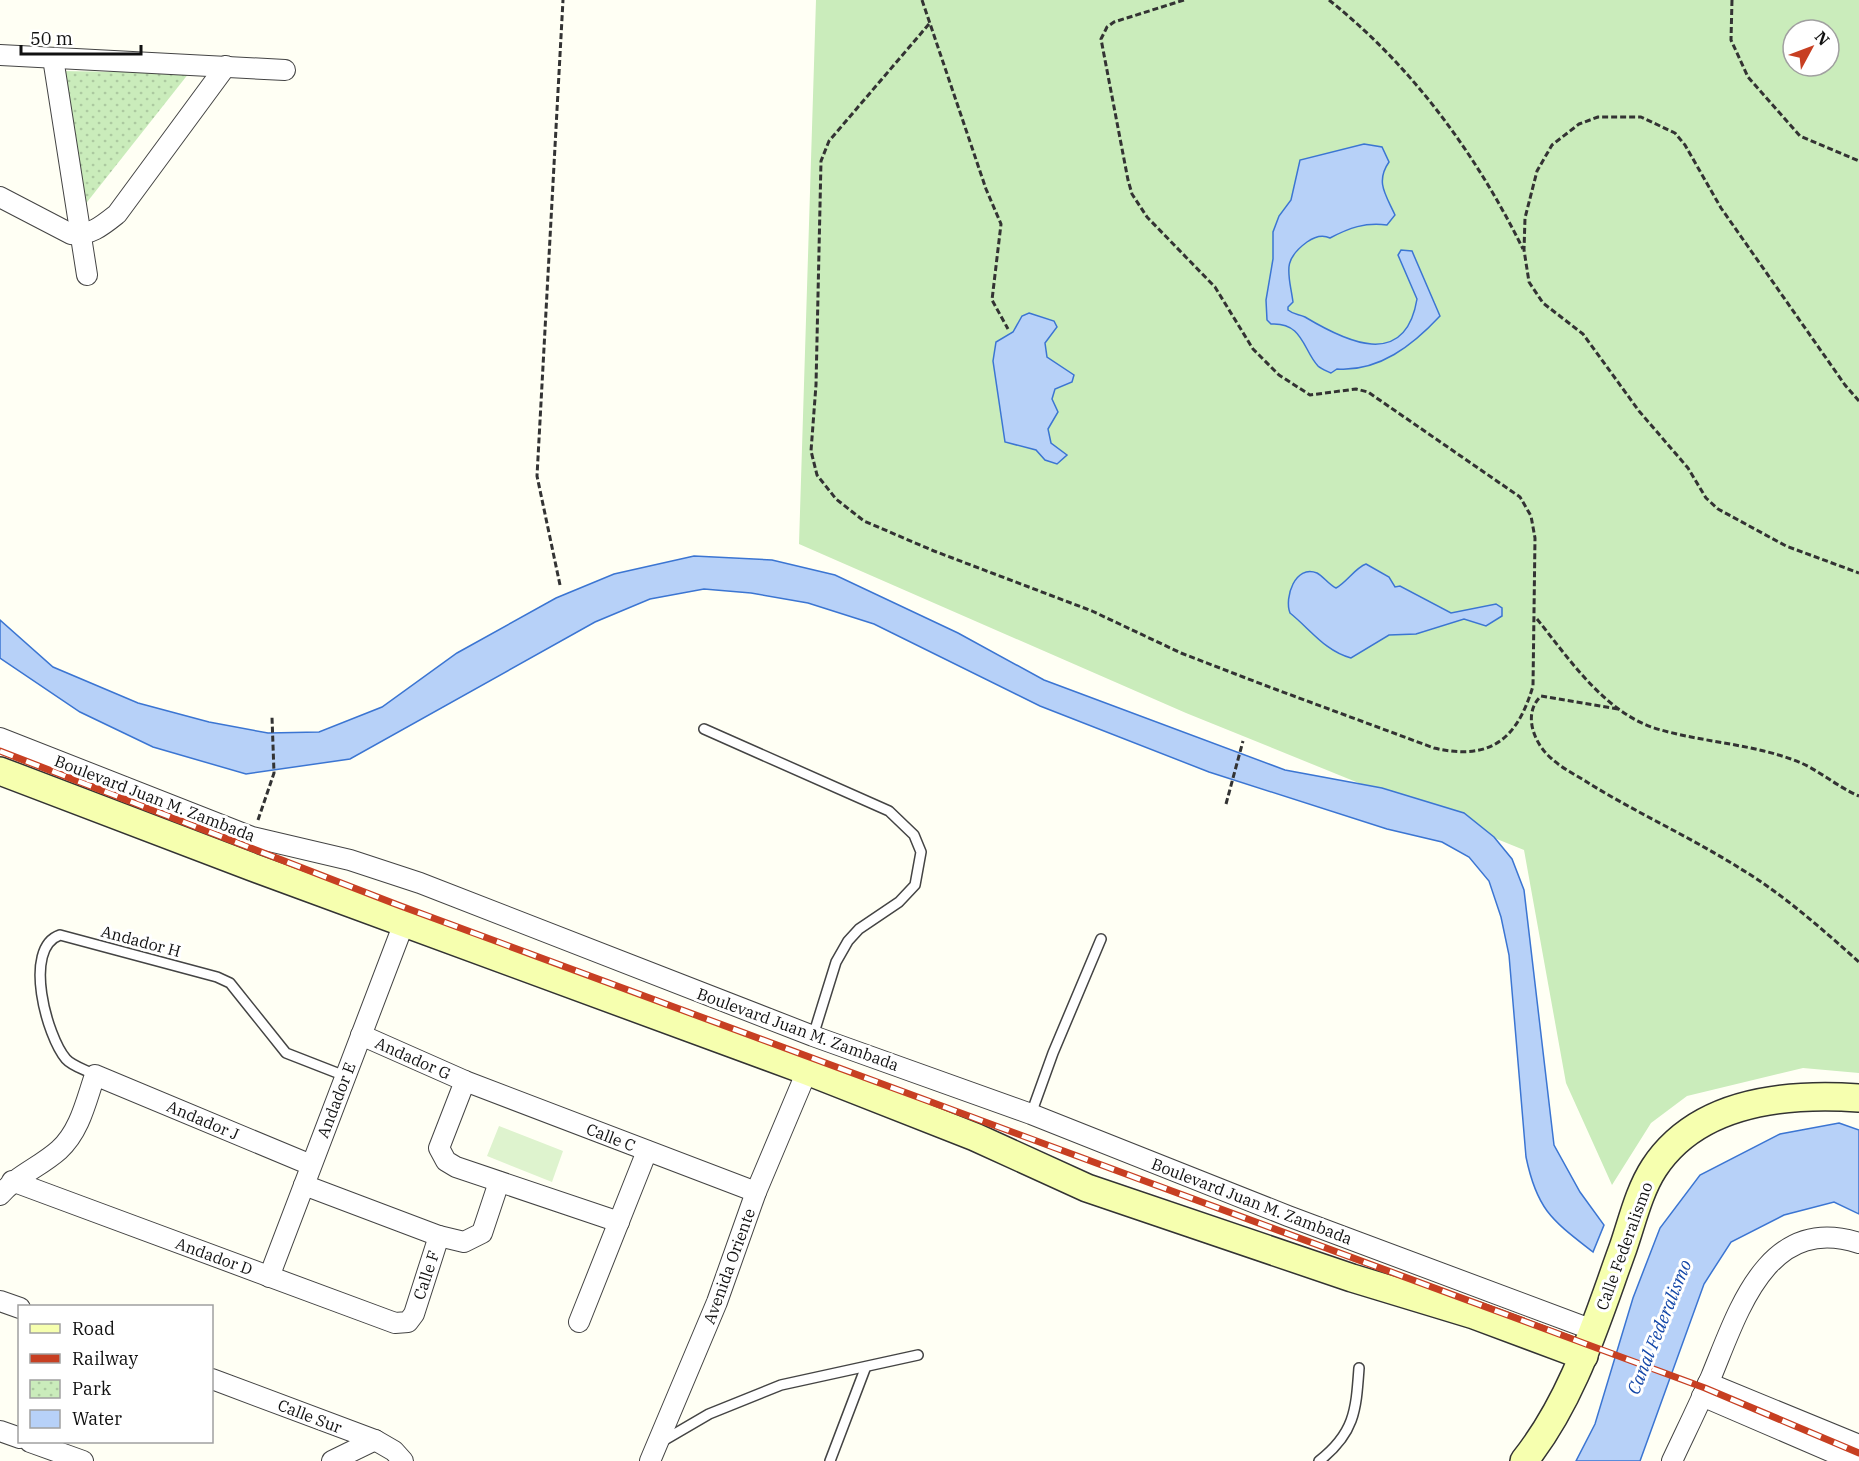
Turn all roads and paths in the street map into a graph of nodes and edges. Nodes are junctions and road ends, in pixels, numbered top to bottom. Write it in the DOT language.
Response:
graph roads {
  1 [pos="563,0"];
  2 [pos="922,0"];
  3 [pos="1184,0"];
  4 [pos="1329,0"];
  5 [pos="1732,0"];
  6 [pos="929,24"];
  7 [pos="0,55"];
  8 [pos="53,58"];
  9 [pos="225,66"];
  10 [pos="285,69"];
  11 [pos="1859,161"];
  12 [pos="0,197"];
  13 [pos="83,235"];
  14 [pos="1524,250"];
  15 [pos="87,275"];
  16 [pos="1008,329"];
  17 [pos="1859,401"];
  18 [pos="1859,573"];
  19 [pos="560,585"];
  20 [pos="1536,617"];
  21 [pos="1528,699"];
  22 [pos="1534,703"];
  23 [pos="1618,709"];
  24 [pos="272,717"];
  25 [pos="705,729"];
  26 [pos="0,738"];
  27 [pos="1243,741"];
  28 [pos="0,771"];
  29 [pos="1859,796"];
  30 [pos="1226,804"];
  31 [pos="252,837"];
  32 [pos="404,923"];
  33 [pos="1101,939"];
  34 [pos="1859,962"];
  35 [pos="361,1035"];
  36 [pos="813,1036"];
  37 [pos="807,1071"];
  38 [pos="94,1075"];
  39 [pos="345,1076"];
  40 [pos="465,1081"];
  41 [pos="1859,1098"];
  42 [pos="1031,1114"];
  43 [pos="647,1151"];
  44 [pos="311,1165"];
  45 [pos="499,1182"];
  46 [pos="304,1185"];
  47 [pos="6,1188"];
  48 [pos="756,1192"];
  49 [pos="619,1222"];
  50 [pos="439,1236"];
  51 [pos="1859,1244"];
  52 [pos="268,1276"];
  53 [pos="0,1301"];
  54 [pos="18,1307"];
  55 [pos="414,1314"];
  56 [pos="579,1322"];
  57 [pos="1593,1330"];
  58 [pos="918,1355"];
  59 [pos="1584,1356"];
  60 [pos="865,1368"];
  61 [pos="1359,1368"];
  62 [pos="213,1379"];
  63 [pos="1705,1389"];
  64 [pos="0,1431"];
  65 [pos="18,1437"];
  66 [pos="375,1440"];
  67 [pos="33,1443"];
  68 [pos="1859,1445"];
  69 [pos="653,1453"];
  70 [pos="83,1461"];
  71 [pos="332,1461"];
  72 [pos="404,1461"];
  73 [pos="830,1461"];
  74 [pos="1319,1461"];
  75 [pos="1524,1461"];
  76 [pos="1672,1461"];
  77 [pos="1853,1461"];
  1 -- 19 [label="path"];
  2 -- 6 [label="path"];
  3 -- 20 [label="path"];
  4 -- 14 [label="path"];
  5 -- 11 [label="path"];
  6 -- 16 [label="path"];
  6 -- 21 [label="path"];
  7 -- 8 [label="street"];
  8 -- 9 [label="street"];
  8 -- 13 [label="street"];
  9 -- 10 [label="street"];
  9 -- 13 [label="street"];
  12 -- 13 [label="street"];
  13 -- 15 [label="street"];
  14 -- 17 [label="path"];
  14 -- 18 [label="path"];
  20 -- 21 [label="path"];
  20 -- 23 [label="path"];
  21 -- 22 [label="path"];
  22 -- 23 [label="path"];
  22 -- 34 [label="path"];
  23 -- 29 [label="path"];
  24 -- 31 [label="path"];
  25 -- 36 [label="lane"];
  26 -- 31 [label="street, Boulevard Juan M. Zambada"];
  27 -- 30 [label="path"];
  28 -- 32 [label="street, Boulevard Juan M. Zambada"];
  31 -- 36 [label="street, Boulevard Juan M. Zambada"];
  32 -- 35 [label="street, Andador E"];
  32 -- 37 [label="street, Boulevard Juan M. Zambada"];
  33 -- 42 [label="lane"];
  35 -- 39 [label="street, Andador E"];
  35 -- 40 [label="street, Andador G"];
  36 -- 42 [label="street, Boulevard Juan M. Zambada"];
  37 -- 48 [label="street, Avenida Oriente"];
  37 -- 59 [label="street, Boulevard Juan M. Zambada"];
  38 -- 39 [label="lane, Andador H"];
  38 -- 44 [label="street, Andador J"];
  38 -- 47 [label="street"];
  39 -- 44 [label="street, Andador E"];
  40 -- 43 [label="street, Calle C"];
  40 -- 45 [label="street"];
  41 -- 57 [label="street, Calle Federalismo"];
  42 -- 57 [label="street, Boulevard Juan M. Zambada"];
  43 -- 48 [label="street, Calle C"];
  43 -- 49 [label="street"];
  44 -- 46 [label="street, Andador E"];
  45 -- 49 [label="street"];
  45 -- 50 [label="street"];
  46 -- 50 [label="street"];
  46 -- 52 [label="street, Andador E"];
  47 -- 52 [label="street, Andador D"];
  48 -- 69 [label="street, Avenida Oriente"];
  49 -- 56 [label="street"];
  50 -- 55 [label="street, Calle F"];
  51 -- 63 [label="street"];
  52 -- 55 [label="street, Andador D"];
  53 -- 54 [label="street"];
  57 -- 59 [label="street, Calle Federalismo"];
  58 -- 60 [label="lane"];
  59 -- 75 [label="street, Calle Federalismo"];
  60 -- 69 [label="lane"];
  60 -- 73 [label="lane"];
  61 -- 74 [label="lane"];
  62 -- 66 [label="street, Calle Sur"];
  63 -- 68 [label="street"];
  63 -- 76 [label="street"];
  63 -- 77 [label="street"];
  64 -- 65 [label="street"];
  66 -- 71 [label="street"];
  66 -- 72 [label="street, Calle Sur"];
  67 -- 70 [label="street"];
}
